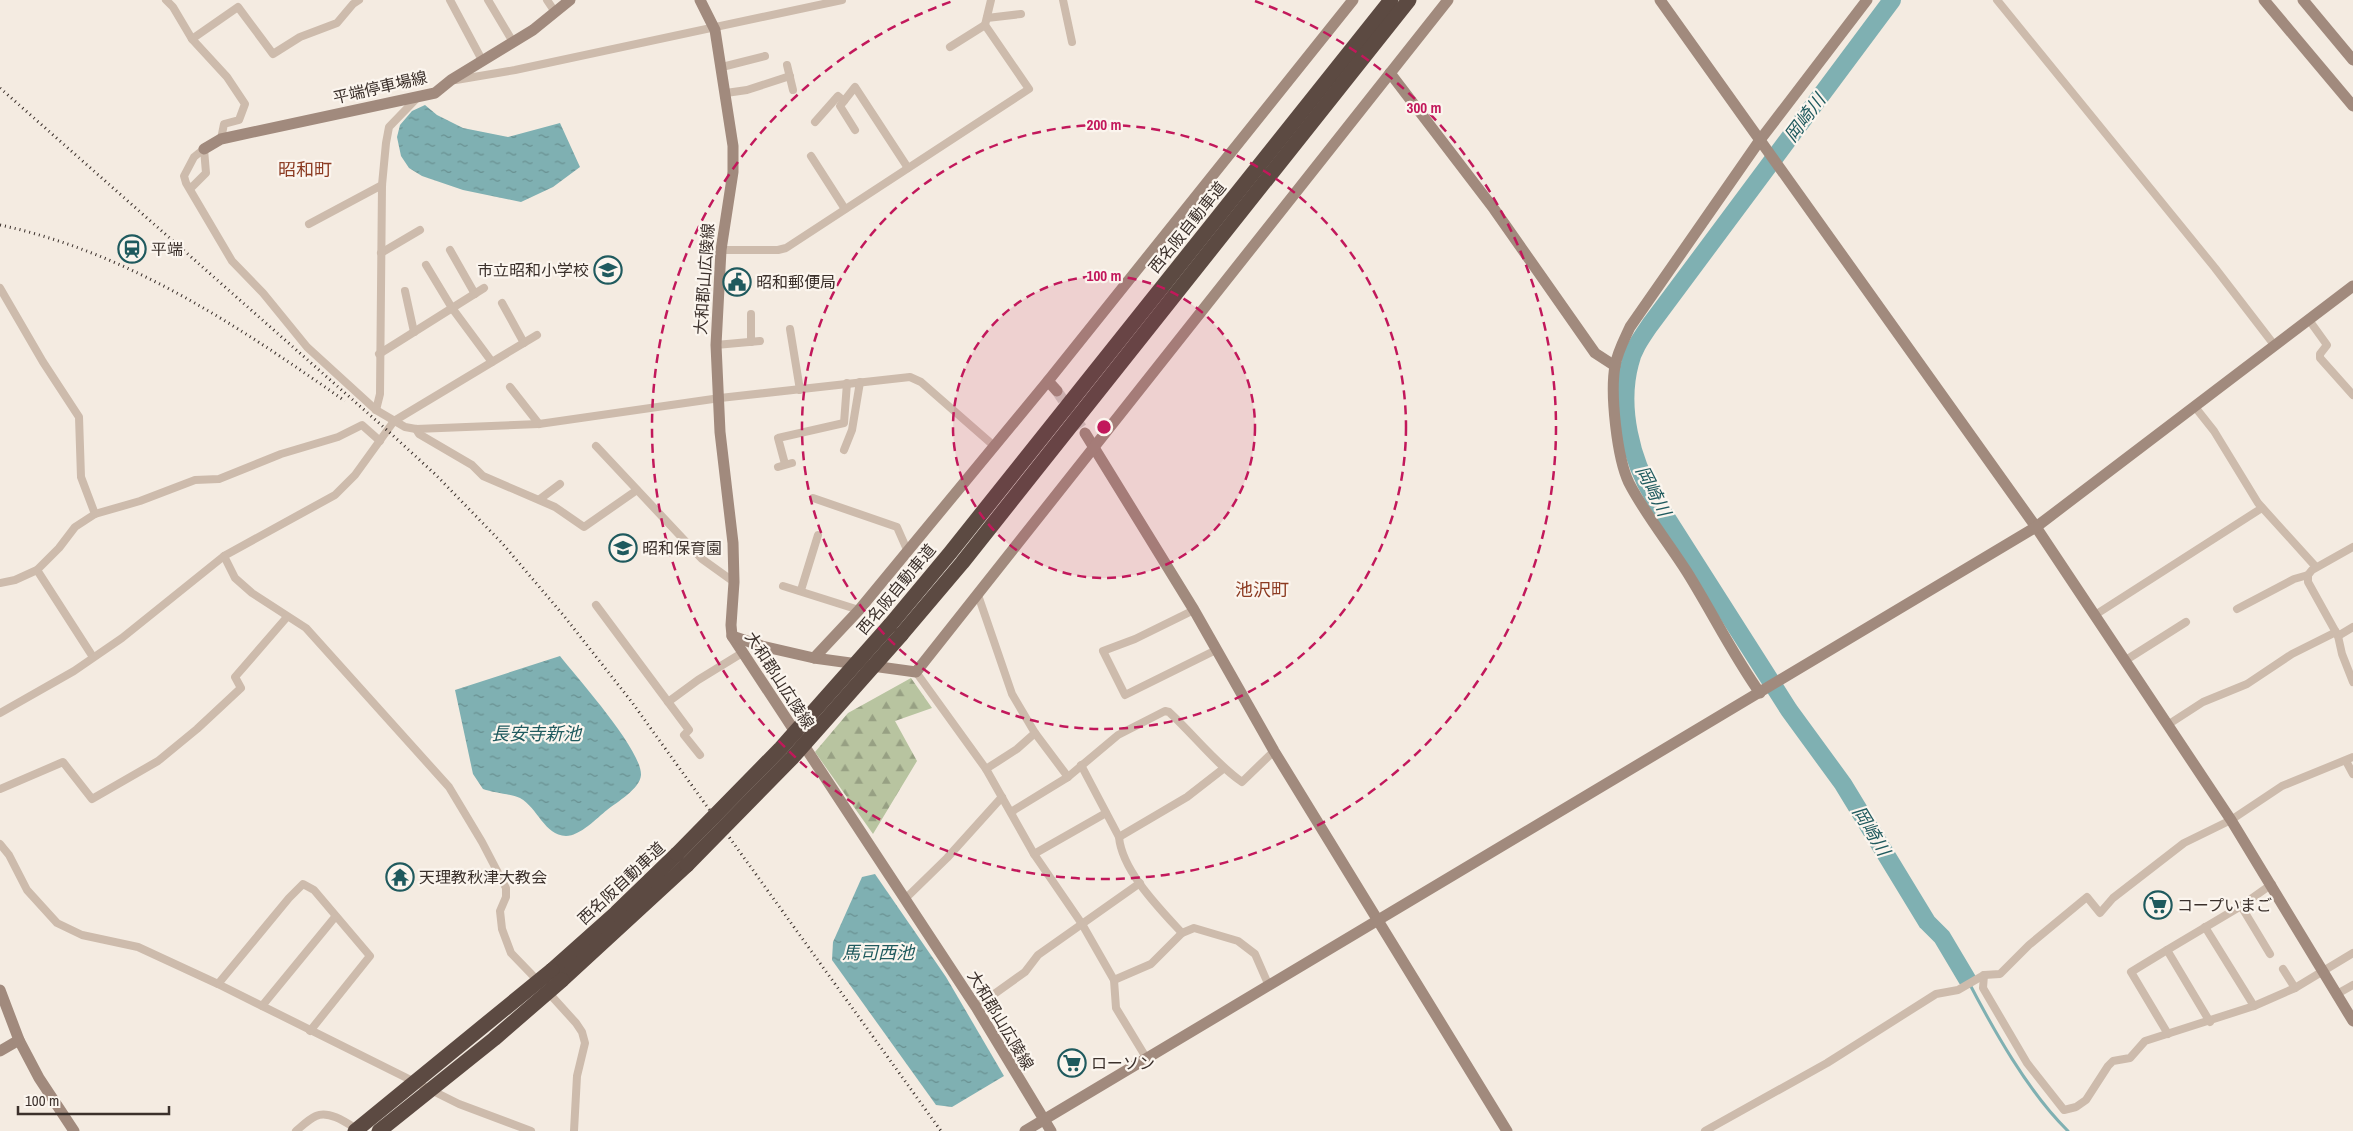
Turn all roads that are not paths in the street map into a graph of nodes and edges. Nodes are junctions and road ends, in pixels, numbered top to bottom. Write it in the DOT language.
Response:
graph roads {
  1 [pos="166,0"];
  2 [pos="359,0"];
  3 [pos="450,0"];
  4 [pos="488,0"];
  5 [pos="547,0"];
  6 [pos="570,0"];
  7 [pos="700,0"];
  8 [pos="842,0"];
  9 [pos="991,0"];
  10 [pos="1064,0"];
  11 [pos="1391,0"];
  12 [pos="1411,0"];
  13 [pos="1448,0"];
  14 [pos="1660,0"];
  15 [pos="1867,0"];
  16 [pos="1997,0"];
  17 [pos="2264,0"];
  18 [pos="2303,0"];
  19 [pos="1347,3"];
  20 [pos="555,12"];
  21 [pos="1021,14"];
  22 [pos="986,22"];
  23 [pos="714,27"];
  24 [pos="192,39"];
  25 [pos="513,42"];
  26 [pos="1072,42"];
  27 [pos="950,47"];
  28 [pos="764,56"];
  29 [pos="482,60"];
  30 [pos="2353,60"];
  31 [pos="787,64"];
  32 [pos="722,67"];
  33 [pos="1390,73"];
  34 [pos="790,76"];
  35 [pos="451,80"];
  36 [pos="793,90"];
  37 [pos="726,93"];
  38 [pos="418,97"];
  39 [pos="844,101"];
  40 [pos="2351,101"];
  41 [pos="815,122"];
  42 [pos="855,130"];
  43 [pos="221,139"];
  44 [pos="1762,143"];
  45 [pos="204,149"];
  46 [pos="812,156"];
  47 [pos="908,168"];
  48 [pos="382,185"];
  49 [pos="190,189"];
  50 [pos="845,209"];
  51 [pos="309,224"];
  52 [pos="420,230"];
  53 [pos="450,250"];
  54 [pos="721,250"];
  55 [pos="381,253"];
  56 [pos="426,265"];
  57 [pos="2353,286"];
  58 [pos="0,288"];
  59 [pos="484,288"];
  60 [pos="405,291"];
  61 [pos="475,294"];
  62 [pos="502,302"];
  63 [pos="452,308"];
  64 [pos="751,314"];
  65 [pos="2309,320"];
  66 [pos="790,329"];
  67 [pos="414,332"];
  68 [pos="537,335"];
  69 [pos="524,342"];
  70 [pos="716,345"];
  71 [pos="2275,346"];
  72 [pos="379,354"];
  73 [pos="492,362"];
  74 [pos="1615,366"];
  75 [pos="1048,381"];
  76 [pos="860,382"];
  77 [pos="847,383"];
  78 [pos="510,387"];
  79 [pos="800,390"];
  80 [pos="1056,392"];
  81 [pos="2353,395"];
  82 [pos="720,398"];
  83 [pos="2195,407"];
  84 [pos="376,410"];
  85 [pos="394,420"];
  86 [pos="538,424"];
  87 [pos="416,429"];
  88 [pos="1085,433"];
  89 [pos="380,441"];
  90 [pos="993,445"];
  91 [pos="596,446"];
  92 [pos="1094,446"];
  93 [pos="844,450"];
  94 [pos="785,465"];
  95 [pos="560,484"];
  96 [pos="637,490"];
  97 [pos="813,498"];
  98 [pos="540,500"];
  99 [pos="2262,508"];
  100 [pos="95,514"];
  101 [pos="2036,526"];
  102 [pos="818,535"];
  103 [pos="2353,547"];
  104 [pos="908,552"];
  105 [pos="224,556"];
  106 [pos="2316,567"];
  107 [pos="37,570"];
  108 [pos="2308,575"];
  109 [pos="734,582"];
  110 [pos="0,583"];
  111 [pos="783,586"];
  112 [pos="801,590"];
  113 [pos="978,595"];
  114 [pos="596,605"];
  115 [pos="2237,609"];
  116 [pos="858,610"];
  117 [pos="1194,610"];
  118 [pos="2096,615"];
  119 [pos="287,617"];
  120 [pos="2186,622"];
  121 [pos="2353,627"];
  122 [pos="895,630"];
  123 [pos="2337,634"];
  124 [pos="732,636"];
  125 [pos="1216,650"];
  126 [pos="742,653"];
  127 [pos="93,657"];
  128 [pos="814,658"];
  129 [pos="2126,660"];
  130 [pos="916,672"];
  131 [pos="2353,682"];
  132 [pos="1763,691"];
  133 [pos="668,702"];
  134 [pos="0,713"];
  135 [pos="2168,724"];
  136 [pos="1035,733"];
  137 [pos="1274,751"];
  138 [pos="700,755"];
  139 [pos="2350,759"];
  140 [pos="1081,765"];
  141 [pos="986,769"];
  142 [pos="1223,769"];
  143 [pos="2353,774"];
  144 [pos="1068,777"];
  145 [pos="0,789"];
  146 [pos="1002,797"];
  147 [pos="1011,812"];
  148 [pos="1106,813"];
  149 [pos="2231,820"];
  150 [pos="1120,837"];
  151 [pos="0,844"];
  152 [pos="1034,854"];
  153 [pos="1140,883"];
  154 [pos="2272,884"];
  155 [pos="905,899"];
  156 [pos="2241,906"];
  157 [pos="335,917"];
  158 [pos="1379,919"];
  159 [pos="1082,924"];
  160 [pos="2205,927"];
  161 [pos="1182,933"];
  162 [pos="2167,950"];
  163 [pos="2353,953"];
  164 [pos="2270,954"];
  165 [pos="2283,969"];
  166 [pos="2324,972"];
  167 [pos="557,975"];
  168 [pos="1982,976"];
  169 [pos="1114,980"];
  170 [pos="218,984"];
  171 [pos="2353,985"];
  172 [pos="1269,986"];
  173 [pos="2295,988"];
  174 [pos="0,990"];
  175 [pos="2337,994"];
  176 [pos="262,1006"];
  177 [pos="2254,1006"];
  178 [pos="976,1007"];
  179 [pos="2353,1021"];
  180 [pos="2210,1022"];
  181 [pos="310,1031"];
  182 [pos="2168,1034"];
  183 [pos="19,1040"];
  184 [pos="0,1050"];
  185 [pos="1146,1059"];
  186 [pos="1043,1120"];
  187 [pos="74,1131"];
  188 [pos="296,1131"];
  189 [pos="355,1131"];
  190 [pos="360,1131"];
  191 [pos="379,1131"];
  192 [pos="532,1131"];
  193 [pos="574,1131"];
  194 [pos="1025,1131"];
  195 [pos="1051,1131"];
  196 [pos="1507,1131"];
  197 [pos="1705,1131"];
  1 -- 24 [label="street"];
  2 -- 24 [label="street"];
  3 -- 29 [label="street"];
  4 -- 25 [label="street"];
  5 -- 20 [label="street"];
  6 -- 20 [label="street, 平端停車場線"];
  7 -- 23 [label="street, 大和郡山広陵線"];
  8 -- 23 [label="street"];
  9 -- 22 [label="street"];
  10 -- 26 [label="street"];
  11 -- 122 [label="highway, 西名阪自動車道"];
  12 -- 122 [label="highway, 西名阪自動車道"];
  13 -- 33 [label="street"];
  14 -- 44 [label="street"];
  15 -- 44 [label="street"];
  16 -- 71 [label="street"];
  17 -- 40 [label="street"];
  18 -- 30 [label="street"];
  19 -- 75 [label="street"];
  20 -- 25 [label="street, 平端停車場線"];
  21 -- 22 [label="street"];
  22 -- 27 [label="street"];
  22 -- 47 [label="street"];
  23 -- 32 [label="street, 大和郡山広陵線"];
  23 -- 35 [label="street"];
  24 -- 43 [label="street"];
  25 -- 29 [label="street, 平端停車場線"];
  28 -- 32 [label="street"];
  29 -- 35 [label="street, 平端停車場線"];
  31 -- 34 [label="street"];
  32 -- 37 [label="street, 大和郡山広陵線"];
  33 -- 74 [label="street"];
  33 -- 92 [label="street"];
  34 -- 36 [label="street"];
  34 -- 37 [label="street"];
  35 -- 38 [label="street, 平端停車場線"];
  37 -- 54 [label="street, 大和郡山広陵線"];
  38 -- 43 [label="street, 平端停車場線"];
  38 -- 48 [label="street"];
  39 -- 41 [label="street"];
  39 -- 42 [label="street"];
  39 -- 47 [label="street"];
  43 -- 45 [label="street, 平端停車場線"];
  44 -- 74 [label="street"];
  44 -- 101 [label="street"];
  45 -- 49 [label="street"];
  45 -- 49 [label="street"];
  46 -- 50 [label="street"];
  47 -- 50 [label="street"];
  48 -- 51 [label="street"];
  48 -- 55 [label="street"];
  49 -- 84 [label="street"];
  50 -- 54 [label="street"];
  52 -- 55 [label="street"];
  53 -- 61 [label="street"];
  54 -- 70 [label="street, 大和郡山広陵線"];
  55 -- 72 [label="street"];
  56 -- 63 [label="street"];
  57 -- 65 [label="street"];
  58 -- 100 [label="street"];
  59 -- 61 [label="street"];
  60 -- 67 [label="street"];
  61 -- 63 [label="street"];
  62 -- 69 [label="street"];
  63 -- 67 [label="street"];
  63 -- 73 [label="street"];
  64 -- 70 [label="street"];
  65 -- 71 [label="street"];
  65 -- 81 [label="street"];
  66 -- 79 [label="street"];
  67 -- 72 [label="street"];
  68 -- 69 [label="street"];
  69 -- 73 [label="street"];
  70 -- 82 [label="street, 大和郡山広陵線"];
  71 -- 83 [label="street"];
  72 -- 84 [label="street"];
  73 -- 85 [label="street"];
  74 -- 132 [label="street"];
  75 -- 80 [label="street"];
  75 -- 90 [label="street"];
  76 -- 77 [label="street"];
  76 -- 90 [label="street"];
  76 -- 93 [label="street"];
  77 -- 79 [label="street"];
  77 -- 94 [label="street"];
  78 -- 86 [label="street"];
  79 -- 82 [label="street"];
  82 -- 86 [label="street"];
  82 -- 109 [label="street, 大和郡山広陵線"];
  83 -- 99 [label="street"];
  83 -- 101 [label="street"];
  84 -- 85 [label="street"];
  85 -- 87 [label="street"];
  85 -- 89 [label="street"];
  86 -- 87 [label="street"];
  87 -- 98 [label="street"];
  88 -- 92 [label="street"];
  89 -- 100 [label="street"];
  89 -- 105 [label="street"];
  90 -- 104 [label="street"];
  91 -- 96 [label="street"];
  92 -- 113 [label="street"];
  92 -- 117 [label="street"];
  95 -- 98 [label="street"];
  96 -- 98 [label="street"];
  96 -- 109 [label="street"];
  97 -- 104 [label="street"];
  99 -- 106 [label="street"];
  99 -- 118 [label="street"];
  100 -- 107 [label="street"];
  101 -- 118 [label="street"];
  101 -- 132 [label="street"];
  102 -- 112 [label="street"];
  103 -- 106 [label="street"];
  104 -- 116 [label="street"];
  105 -- 119 [label="street"];
  105 -- 127 [label="street"];
  106 -- 108 [label="street"];
  107 -- 110 [label="street"];
  107 -- 127 [label="street"];
  108 -- 115 [label="street"];
  108 -- 123 [label="street"];
  109 -- 124 [label="street, 大和郡山広陵線"];
  111 -- 112 [label="street"];
  112 -- 116 [label="street"];
  113 -- 130 [label="street"];
  113 -- 136 [label="street"];
  114 -- 133 [label="street"];
  116 -- 128 [label="street"];
  117 -- 125 [label="street"];
  117 -- 125 [label="street"];
  118 -- 129 [label="street"];
  119 -- 145 [label="street"];
  119 -- 193 [label="street"];
  120 -- 129 [label="street"];
  121 -- 123 [label="street"];
  122 -- 167 [label="highway, 西名阪自動車道, bridge"];
  123 -- 131 [label="street"];
  123 -- 135 [label="street"];
  124 -- 126 [label="street, 大和郡山広陵線"];
  124 -- 128 [label="street"];
  125 -- 137 [label="street"];
  126 -- 133 [label="street"];
  126 -- 155 [label="street, 大和郡山広陵線"];
  127 -- 134 [label="street"];
  128 -- 130 [label="street"];
  129 -- 135 [label="street"];
  130 -- 141 [label="street"];
  132 -- 158 [label="street"];
  133 -- 138 [label="street"];
  135 -- 149 [label="street"];
  136 -- 141 [label="street"];
  136 -- 144 [label="street"];
  137 -- 142 [label="street"];
  137 -- 158 [label="street"];
  139 -- 143 [label="street"];
  139 -- 149 [label="street"];
  140 -- 142 [label="street"];
  140 -- 144 [label="street"];
  140 -- 148 [label="street"];
  141 -- 146 [label="street"];
  142 -- 150 [label="street"];
  144 -- 147 [label="street"];
  146 -- 147 [label="street"];
  146 -- 155 [label="street"];
  147 -- 152 [label="street"];
  148 -- 150 [label="street"];
  148 -- 152 [label="street"];
  149 -- 154 [label="street"];
  149 -- 168 [label="street"];
  150 -- 153 [label="street"];
  151 -- 170 [label="street"];
  152 -- 159 [label="street"];
  153 -- 159 [label="street"];
  153 -- 161 [label="street"];
  154 -- 156 [label="street"];
  154 -- 166 [label="street"];
  155 -- 178 [label="street, 大和郡山広陵線"];
  156 -- 160 [label="street"];
  156 -- 164 [label="street"];
  157 -- 170 [label="street"];
  157 -- 176 [label="street"];
  157 -- 181 [label="street"];
  158 -- 172 [label="street"];
  158 -- 196 [label="street"];
  159 -- 169 [label="street"];
  159 -- 178 [label="street"];
  160 -- 162 [label="street"];
  160 -- 177 [label="street"];
  161 -- 169 [label="street"];
  161 -- 172 [label="street"];
  162 -- 180 [label="street"];
  162 -- 182 [label="street"];
  163 -- 166 [label="street"];
  165 -- 173 [label="street"];
  166 -- 173 [label="street"];
  166 -- 175 [label="street"];
  167 -- 189 [label="highway, 西名阪自動車道, bridge"];
  167 -- 191 [label="highway, 西名阪自動車道, bridge"];
  168 -- 182 [label="street"];
  168 -- 197 [label="street"];
  169 -- 185 [label="street"];
  170 -- 176 [label="street"];
  171 -- 175 [label="street"];
  172 -- 185 [label="street"];
  173 -- 177 [label="street"];
  174 -- 183 [label="street"];
  175 -- 179 [label="street"];
  176 -- 181 [label="street"];
  177 -- 180 [label="street"];
  178 -- 186 [label="street, 大和郡山広陵線"];
  180 -- 182 [label="street"];
  181 -- 192 [label="street"];
  183 -- 184 [label="street"];
  183 -- 187 [label="street"];
  185 -- 186 [label="street"];
  186 -- 194 [label="street"];
  186 -- 195 [label="street, 大和郡山広陵線"];
  188 -- 190 [label="street"];
}
